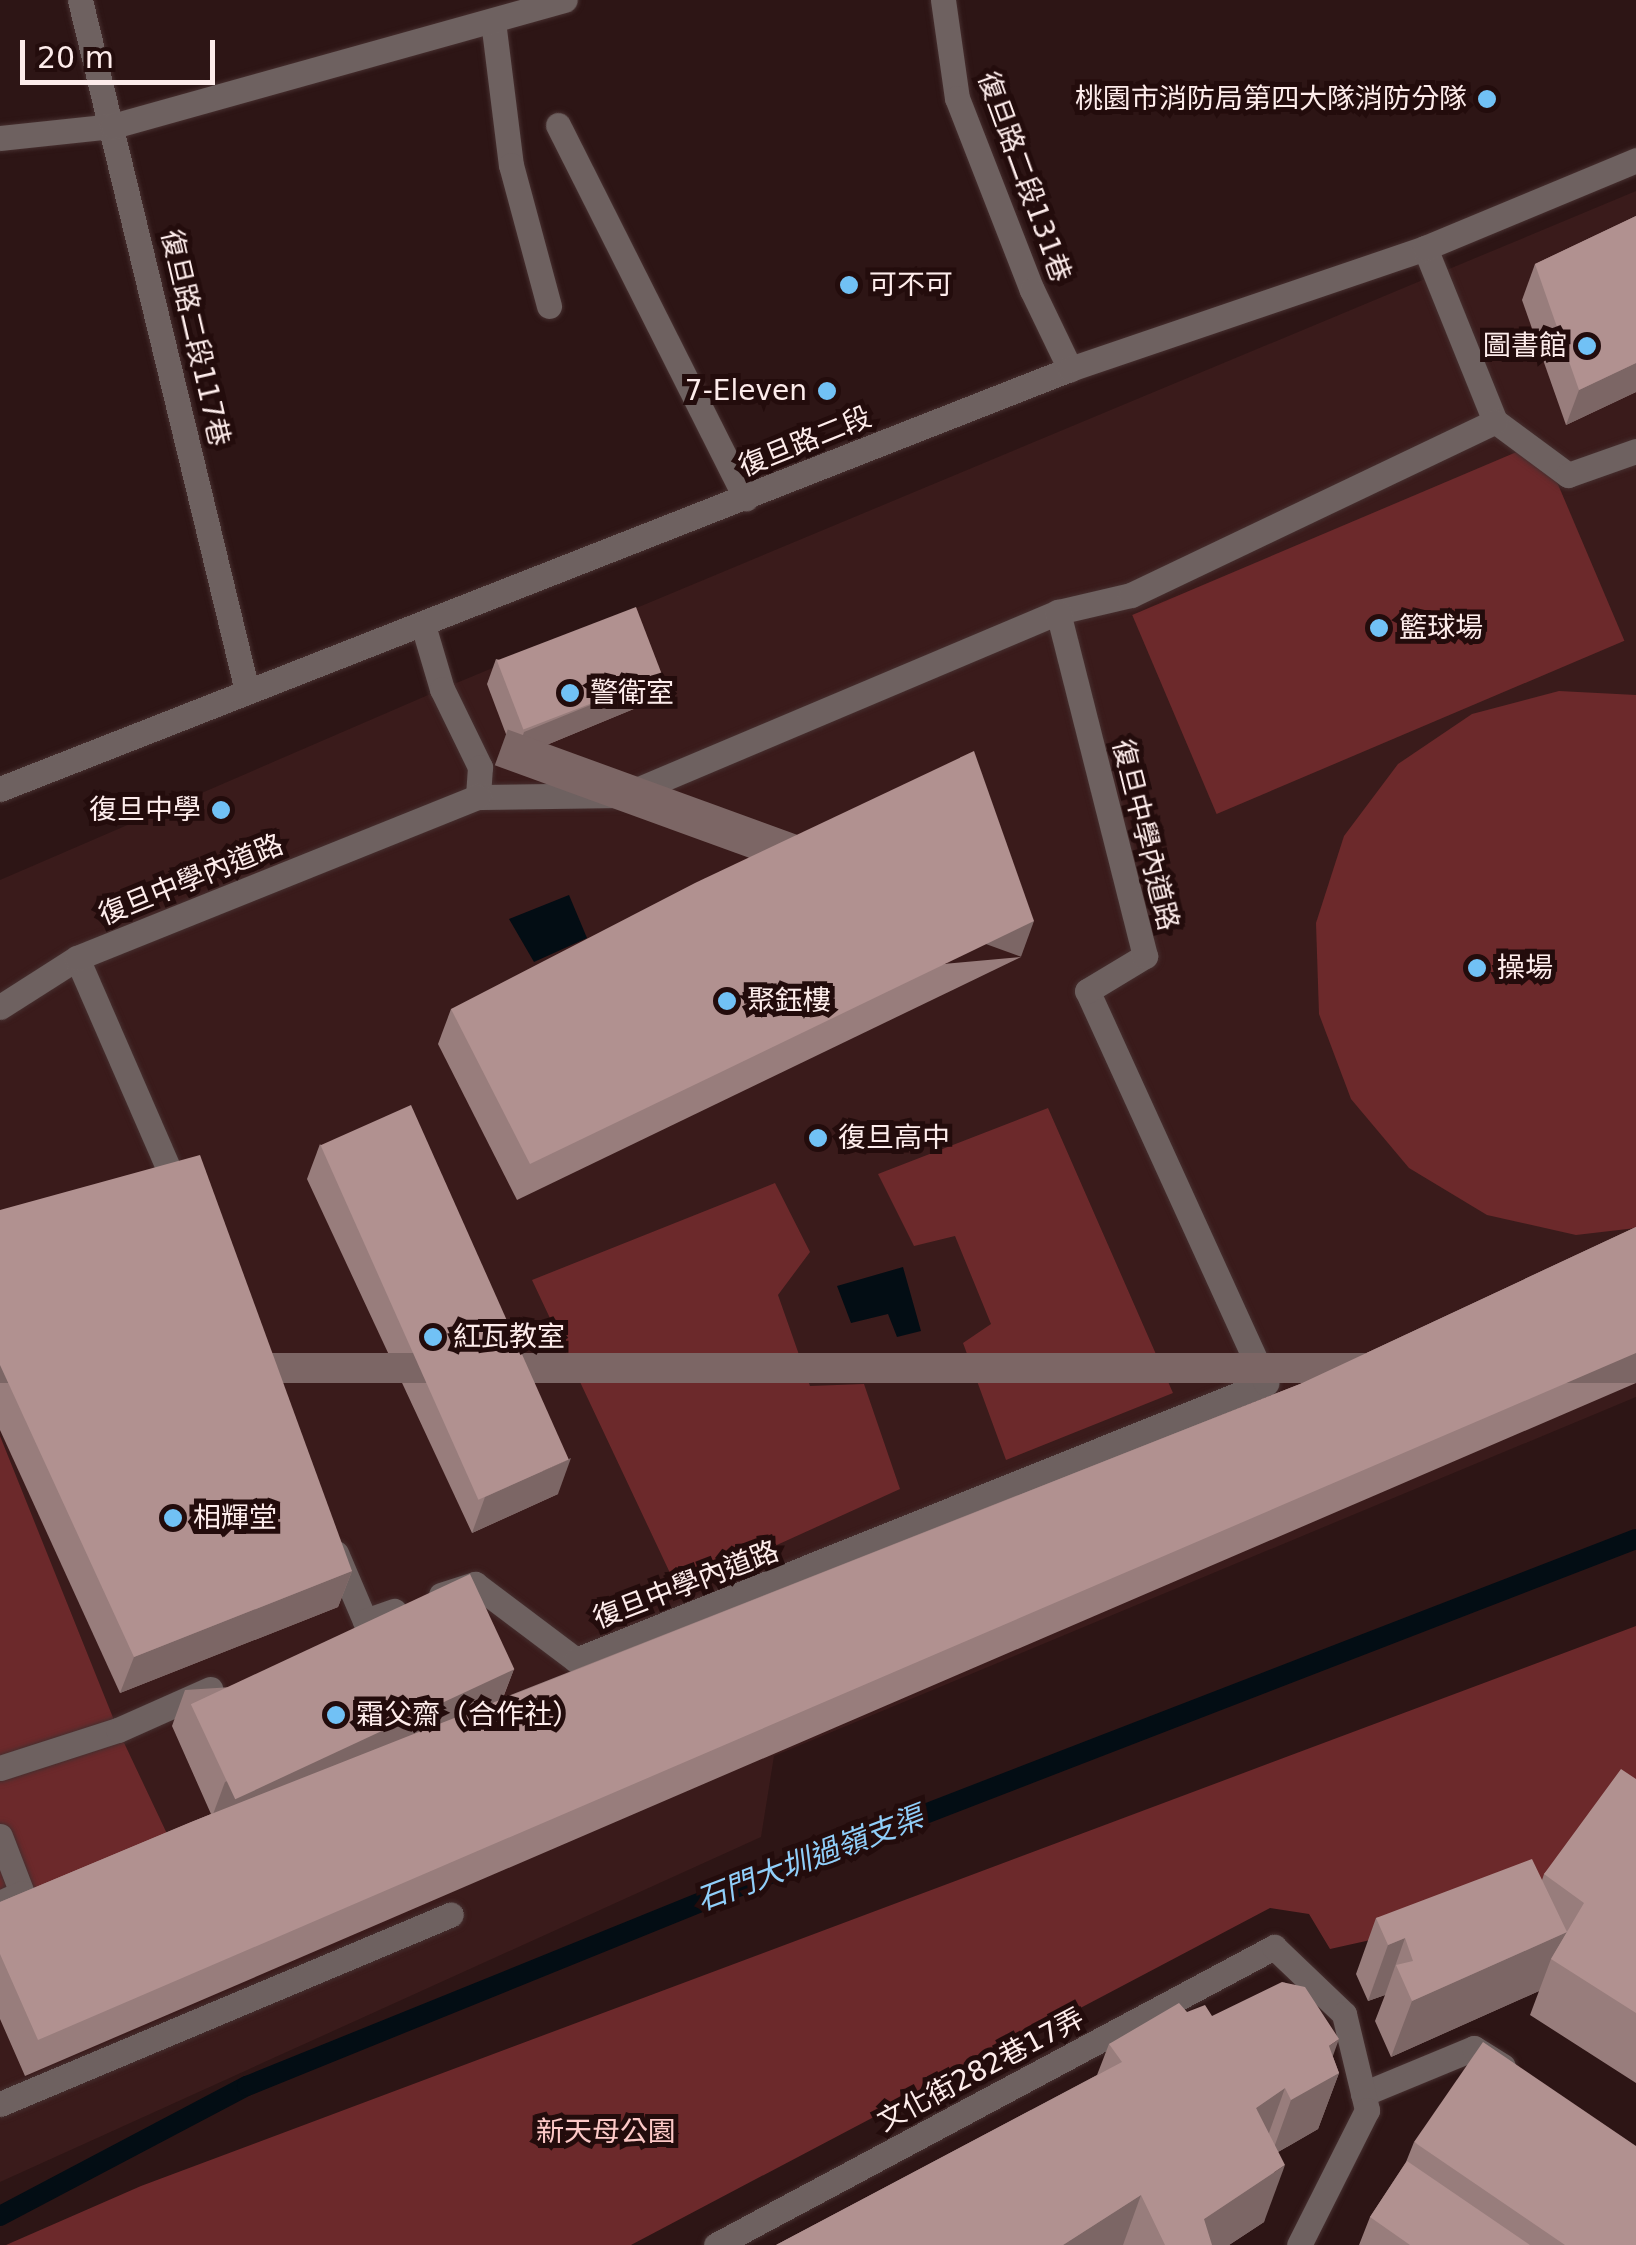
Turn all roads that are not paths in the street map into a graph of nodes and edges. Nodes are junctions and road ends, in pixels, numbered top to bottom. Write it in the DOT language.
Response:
graph roads {
  1 [pos="80,0"];
  2 [pos="564,0"];
  3 [pos="944,0"];
  4 [pos="493,20"];
  5 [pos="558,125"];
  6 [pos="114,126"];
  7 [pos="0,138"];
  8 [pos="1636,160"];
  9 [pos="1425,248"];
  10 [pos="549,306"];
  11 [pos="1070,368"];
  12 [pos="1495,420"];
  13 [pos="1636,452"];
  14 [pos="746,498"];
  15 [pos="1058,612"];
  16 [pos="422,625"];
  17 [pos="248,691"];
  18 [pos="0,790"];
  19 [pos="478,796"];
  20 [pos="77,958"];
  21 [pos="0,1007"];
  22 [pos="194,1227"];
  23 [pos="326,1532"];
  24 [pos="242,1675"];
  25 [pos="0,1768"];
  26 [pos="0,1836"];
  27 [pos="0,1903"];
  28 [pos="451,1914"];
  29 [pos="1523,2078"];
  30 [pos="1363,2094"];
  31 [pos="0,2104"];
  32 [pos="716,2245"];
  33 [pos="1299,2245"];
  1 -- 6 [label="street, 復旦路二段117巷"];
  2 -- 4 [label="street"];
  3 -- 11 [label="street, 復旦路二段131巷"];
  4 -- 6 [label="street"];
  4 -- 10 [label="street"];
  5 -- 14 [label="street"];
  6 -- 7 [label="street"];
  6 -- 17 [label="street, 復旦路二段117巷"];
  8 -- 9 [label="street, 復旦路二段"];
  9 -- 11 [label="street, 復旦路二段"];
  9 -- 12 [label="street"];
  11 -- 14 [label="street, 復旦路二段"];
  12 -- 13 [label="street"];
  12 -- 15 [label="street, 復旦中學內道路"];
  14 -- 16 [label="street, 復旦路二段"];
  15 -- 19 [label="street, 復旦中學內道路"];
  15 -- 23 [label="street, 復旦中學內道路"];
  16 -- 17 [label="street, 復旦路二段"];
  16 -- 19 [label="street"];
  17 -- 18 [label="street, 復旦路二段"];
  19 -- 20 [label="street, 復旦中學內道路"];
  20 -- 21 [label="street"];
  20 -- 22 [label="street, 復旦中學內道路"];
  24 -- 25 [label="street"];
  26 -- 27 [label="street"];
  28 -- 31 [label="street"];
  29 -- 30 [label="street"];
  30 -- 32 [label="street, 文化街282巷17弄"];
  30 -- 33 [label="street"];
}
